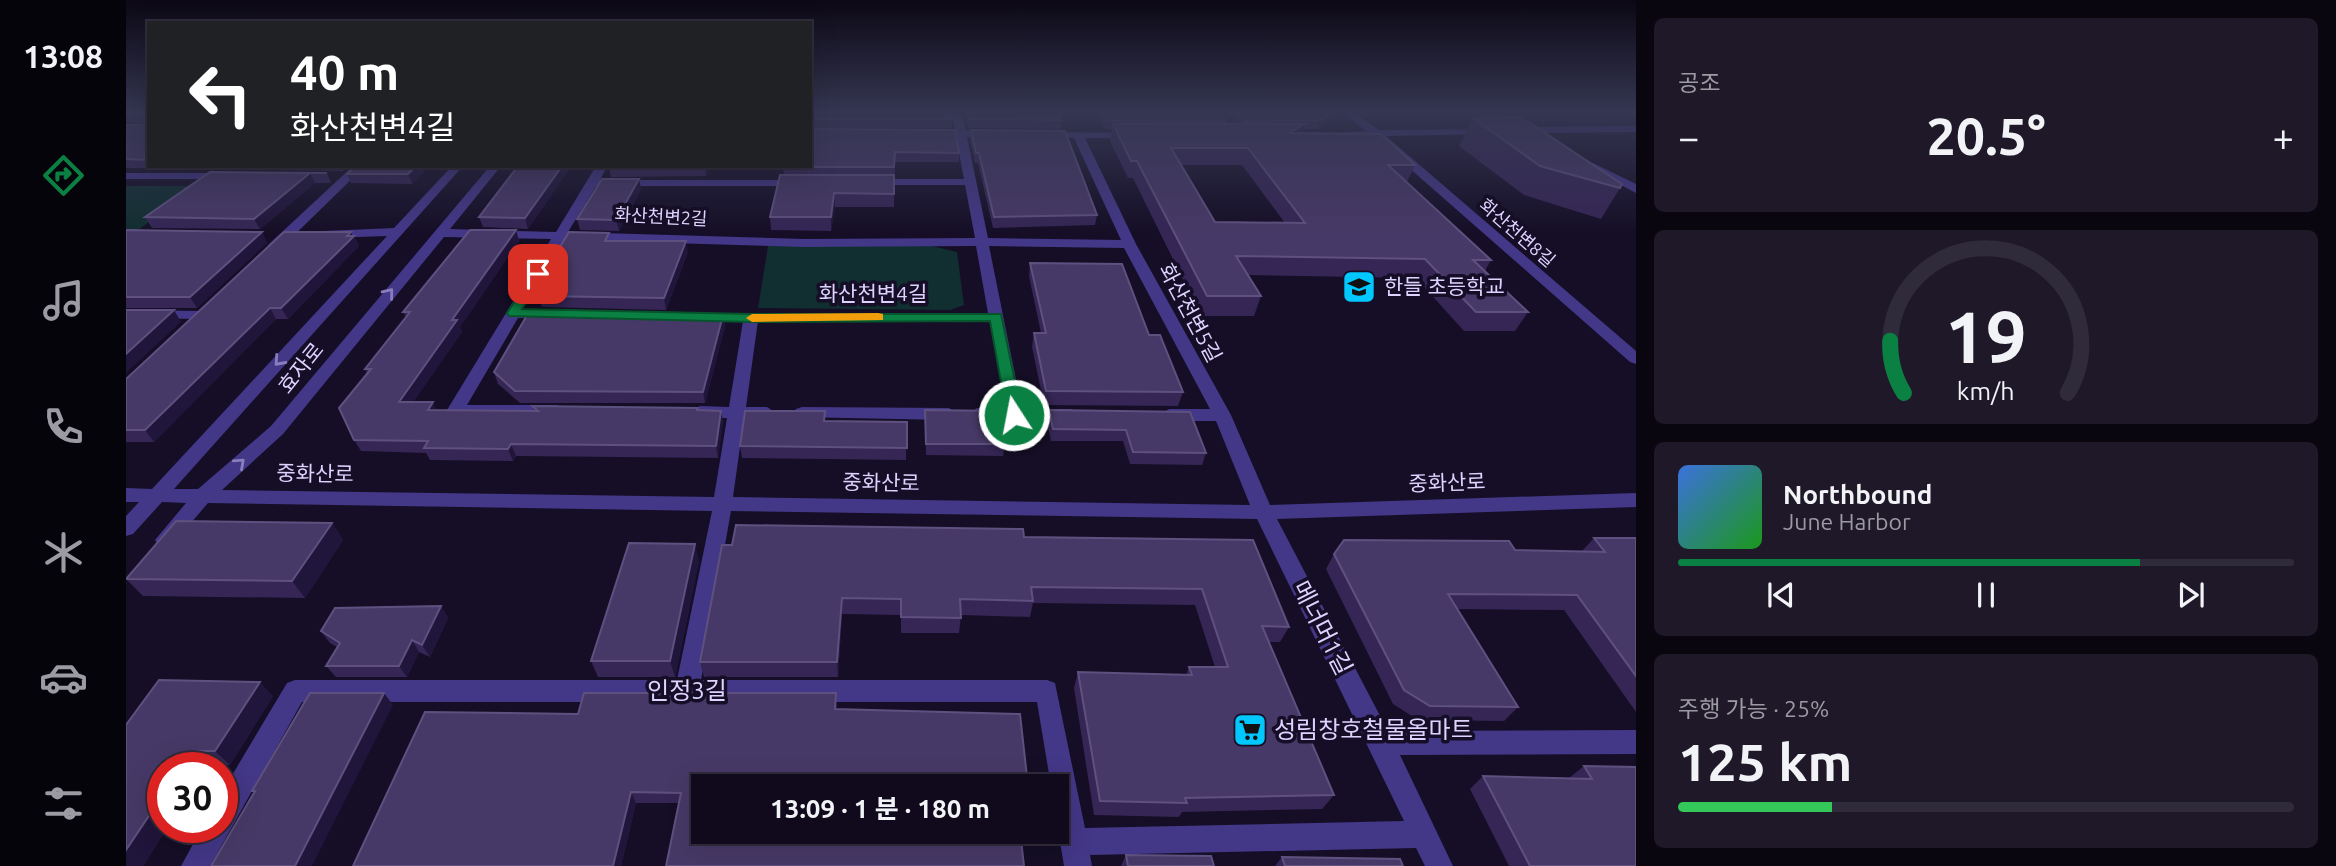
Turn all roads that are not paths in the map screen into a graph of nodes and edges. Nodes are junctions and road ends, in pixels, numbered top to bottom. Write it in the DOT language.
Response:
graph roads {
  1 [pos="965,152"];
  2 [pos="1085,152"];
  3 [pos="1398,152"];
  4 [pos="1586,162"];
  5 [pos="357,168"];
  6 [pos="456,168"];
  7 [pos="494,168"];
  8 [pos="601,168"];
  9 [pos="774,168"];
  10 [pos="126,176"];
  11 [pos="237,176"];
  12 [pos="864,182"];
  13 [pos="971,182"];
  14 [pos="1619,182"];
  15 [pos="1636,182"];
  16 [pos="593,183"];
  17 [pos="770,183"];
  18 [pos="810,183"];
  19 [pos="1636,189"];
  20 [pos="398,232"];
  21 [pos="438,233"];
  22 [pos="563,234"];
  23 [pos="259,236"];
  24 [pos="286,236"];
  25 [pos="982,242"];
  26 [pos="1129,244"];
  27 [pos="258,262"];
  28 [pos="513,313"];
  29 [pos="126,314"];
  30 [pos="569,314"];
  31 [pos="681,316"];
  32 [pos="996,317"];
  33 [pos="751,318"];
  34 [pos="183,332"];
  35 [pos="1636,359"];
  36 [pos="575,411"];
  37 [pos="682,412"];
  38 [pos="736,412"];
  39 [pos="1014,415"];
  40 [pos="1084,415"];
  41 [pos="1153,415"];
  42 [pos="1222,415"];
  43 [pos="157,494"];
  44 [pos="126,495"];
  45 [pos="204,495"];
  46 [pos="1636,500"];
  47 [pos="723,503"];
  48 [pos="1265,512"];
  49 [pos="126,530"];
  50 [pos="152,555"];
  51 [pos="687,691"];
  52 [pos="1636,742"];
  53 [pos="1381,743"];
  54 [pos="238,790"];
  55 [pos="1424,834"];
  56 [pos="208,843"];
  57 [pos="1076,854"];
  58 [pos="195,866"];
  59 [pos="1439,866"];
  1 -- 13 [label="street"];
  2 -- 26 [label="street, 화산천변5길"];
  3 -- 35 [label="street, 화산천변8길"];
  4 -- 14 [label="street"];
  5 -- 24 [label="street"];
  6 -- 20 [label="street, 효자로"];
  7 -- 21 [label="street, 효자로"];
  8 -- 16 [label="street, 화산천변2길"];
  9 -- 17 [label="street"];
  10 -- 11 [label="street"];
  12 -- 13 [label="street"];
  13 -- 25 [label="street"];
  14 -- 15 [label="street"];
  14 -- 19 [label="street"];
  16 -- 17 [label="street, 화산천변2길"];
  16 -- 22 [label="street, 화산천변2길"];
  17 -- 18 [label="street"];
  20 -- 24 [label="street"];
  20 -- 43 [label="street, 효자로, one-way"];
  21 -- 22 [label="street"];
  45 -- 21 [label="street, 효자로, one-way"];
  22 -- 25 [label="street, 화산천변2길"];
  22 -- 28 [label="street, 화산천변2길"];
  23 -- 24 [label="street"];
  24 -- 27 [label="street"];
  25 -- 26 [label="street"];
  25 -- 32 [label="street"];
  26 -- 42 [label="street, 화산천변5길"];
  28 -- 30 [label="street"];
  28 -- 36 [label="street, 화산천변2길"];
  29 -- 34 [label="street"];
  31 -- 33 [label="street"];
  32 -- 33 [label="street, 화산천변4길"];
  32 -- 39 [label="street"];
  33 -- 38 [label="street"];
  37 -- 38 [label="street"];
  38 -- 39 [label="street"];
  38 -- 47 [label="street"];
  39 -- 40 [label="street"];
  41 -- 42 [label="street"];
  42 -- 48 [label="street, 화산천변5길"];
  43 -- 44 [label="street, 중화산로"];
  43 -- 45 [label="street, 중화산로"];
  43 -- 49 [label="street, 효자로"];
  45 -- 47 [label="street, 중화산로"];
  45 -- 50 [label="street, 효자로"];
  46 -- 48 [label="street, 중화산로"];
  47 -- 48 [label="street, 중화산로"];
  47 -- 51 [label="street"];
  48 -- 53 [label="street, 메너머1길"];
  51 -- 54 [label="street, 인정3길"];
  51 -- 57 [label="street, 인정3길"];
  52 -- 53 [label="street"];
  53 -- 55 [label="street, 메너머1길"];
  55 -- 57 [label="street"];
  55 -- 59 [label="street, 메너머1길"];
  56 -- 58 [label="street"];
}
